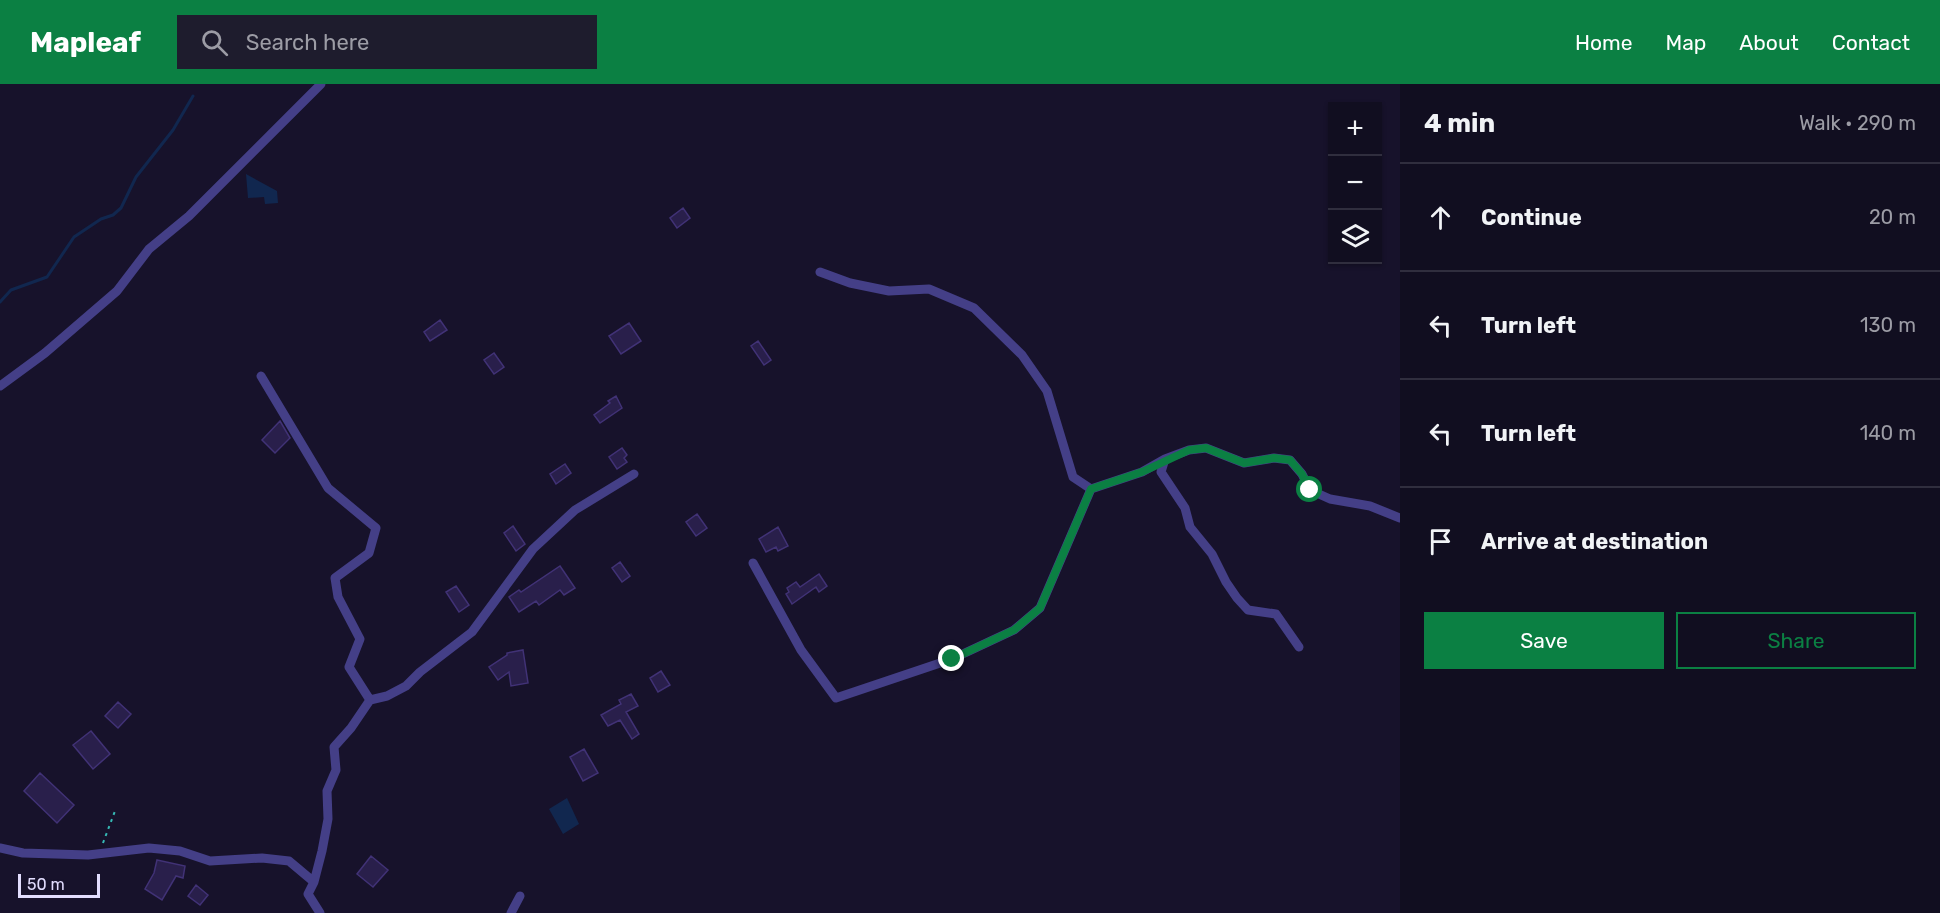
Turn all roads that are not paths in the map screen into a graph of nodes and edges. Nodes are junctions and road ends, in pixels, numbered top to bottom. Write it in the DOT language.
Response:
graph roads {
  1 [pos="321,84"];
  2 [pos="820,272"];
  3 [pos="261,376"];
  4 [pos="0,386"];
  5 [pos="1165,459"];
  6 [pos="634,474"];
  7 [pos="1091,489"];
  8 [pos="1400,518"];
  9 [pos="753,563"];
  10 [pos="1299,647"];
  11 [pos="370,700"];
  12 [pos="0,848"];
  13 [pos="314,882"];
  14 [pos="520,896"];
  15 [pos="320,913"];
  16 [pos="511,913"];
  1 -- 4 [label="street"];
  2 -- 7 [label="street"];
  3 -- 11 [label="street"];
  5 -- 7 [label="street"];
  5 -- 8 [label="street"];
  5 -- 10 [label="street"];
  6 -- 11 [label="street"];
  7 -- 9 [label="street"];
  11 -- 13 [label="street"];
  12 -- 13 [label="street"];
  13 -- 15 [label="street"];
  14 -- 16 [label="street"];
}
